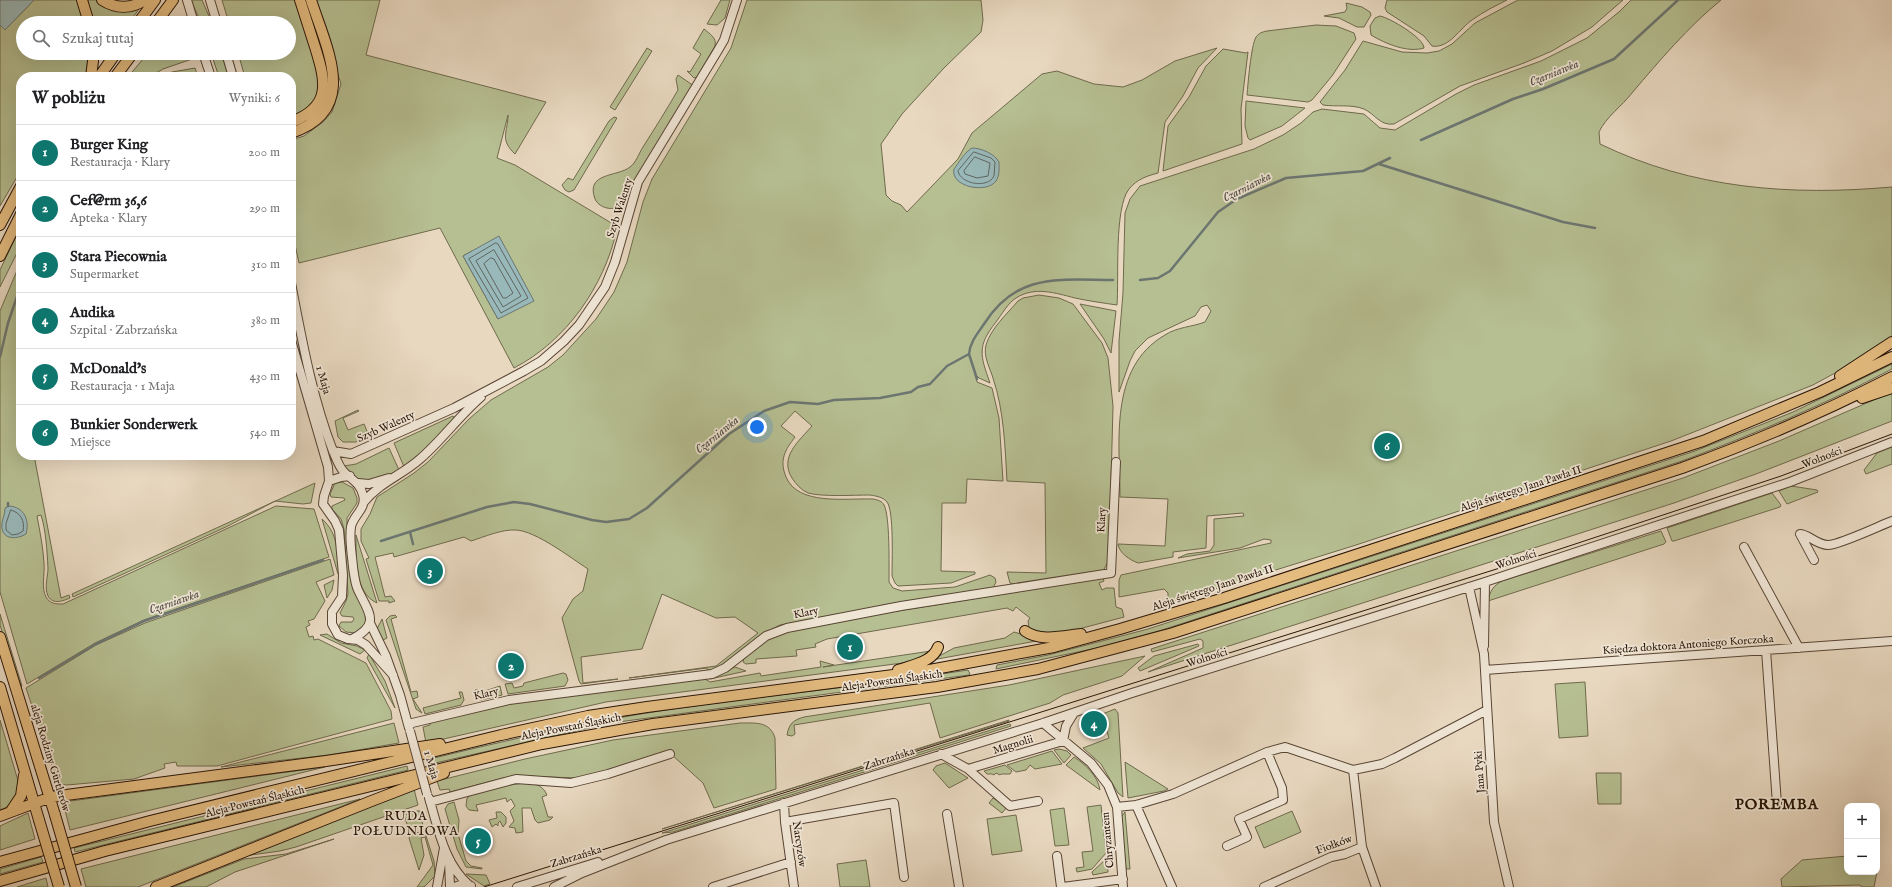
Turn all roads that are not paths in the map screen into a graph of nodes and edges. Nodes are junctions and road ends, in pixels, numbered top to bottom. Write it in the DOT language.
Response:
graph roads {
  1 [pos="82,0"];
  2 [pos="102,0"];
  3 [pos="145,0"];
  4 [pos="155,0"];
  5 [pos="187,0"];
  6 [pos="210,0"];
  7 [pos="300,0"];
  8 [pos="311,0"];
  9 [pos="737,0"];
  10 [pos="171,3"];
  11 [pos="87,16"];
  12 [pos="143,16"];
  13 [pos="161,16"];
  14 [pos="192,16"];
  15 [pos="215,16"];
  16 [pos="93,60"];
  17 [pos="111,60"];
  18 [pos="128,60"];
  19 [pos="205,60"];
  20 [pos="228,60"];
  21 [pos="92,72"];
  22 [pos="103,72"];
  23 [pos="119,72"];
  24 [pos="209,72"];
  25 [pos="232,72"];
  26 [pos="296,120"];
  27 [pos="296,131"];
  28 [pos="16,195"];
  29 [pos="16,224"];
  30 [pos="0,225"];
  31 [pos="0,256"];
  32 [pos="296,309"];
  33 [pos="1892,342"];
  34 [pos="296,357"];
  35 [pos="1892,357"];
  36 [pos="1892,377"];
  37 [pos="1892,388"];
  38 [pos="490,390"];
  39 [pos="1794,403"];
  40 [pos="1809,418"];
  41 [pos="1892,442"];
  42 [pos="333,451"];
  43 [pos="1116,462"];
  44 [pos="350,476"];
  45 [pos="392,477"];
  46 [pos="329,481"];
  47 [pos="358,483"];
  48 [pos="364,502"];
  49 [pos="1892,521"];
  50 [pos="1744,547"];
  51 [pos="1814,560"];
  52 [pos="1485,582"];
  53 [pos="1469,587"];
  54 [pos="1149,621"];
  55 [pos="370,623"];
  56 [pos="1120,629"];
  57 [pos="1025,631"];
  58 [pos="0,637"];
  59 [pos="352,639"];
  60 [pos="1892,641"];
  61 [pos="938,647"];
  62 [pos="1798,648"];
  63 [pos="1766,650"];
  64 [pos="1484,654"];
  65 [pos="1485,670"];
  66 [pos="393,675"];
  67 [pos="874,678"];
  68 [pos="0,687"];
  69 [pos="1143,689"];
  70 [pos="1487,710"];
  71 [pos="1074,713"];
  72 [pos="1042,723"];
  73 [pos="409,728"];
  74 [pos="501,735"];
  75 [pos="1063,741"];
  76 [pos="1267,752"];
  77 [pos="670,754"];
  78 [pos="941,754"];
  79 [pos="488,757"];
  80 [pos="968,769"];
  81 [pos="25,770"];
  82 [pos="1353,770"];
  83 [pos="51,797"];
  84 [pos="1038,801"];
  85 [pos="34,802"];
  86 [pos="430,802"];
  87 [pos="784,804"];
  88 [pos="1777,804"];
  89 [pos="1136,805"];
  90 [pos="1117,807"];
  91 [pos="11,811"];
  92 [pos="947,814"];
  93 [pos="0,816"];
  94 [pos="785,822"];
  95 [pos="1227,846"];
  96 [pos="1362,847"];
  97 [pos="444,848"];
  98 [pos="641,849"];
  99 [pos="1057,856"];
  100 [pos="449,860"];
  101 [pos="0,862"];
  102 [pos="791,862"];
  103 [pos="904,877"];
  104 [pos="0,881"];
  105 [pos="1123,883"];
  106 [pos="471,886"];
  107 [pos="59,887"];
  108 [pos="76,887"];
  109 [pos="156,887"];
  110 [pos="437,887"];
  111 [pos="450,887"];
  112 [pos="454,887"];
  113 [pos="517,887"];
  114 [pos="554,887"];
  115 [pos="713,887"];
  116 [pos="794,887"];
  117 [pos="959,887"];
  118 [pos="1062,887"];
  119 [pos="1172,887"];
  120 [pos="1264,887"];
  121 [pos="1376,887"];
  122 [pos="1509,887"];
  1 -- 11 [label="main road"];
  2 -- 3 [label="main road"];
  4 -- 12 [label="main road"];
  5 -- 14 [label="street"];
  6 -- 15 [label="street"];
  7 -- 26 [label="main road"];
  8 -- 27 [label="main road"];
  9 -- 38 [label="street, Szyb Walenty"];
  10 -- 13 [label="main road"];
  16 -- 21 [label="main road"];
  17 -- 22 [label="main road"];
  18 -- 23 [label="main road"];
  19 -- 24 [label="street"];
  20 -- 25 [label="street"];
  28 -- 30 [label="main road"];
  29 -- 31 [label="main road"];
  32 -- 42 [label="street, 1 Maja"];
  33 -- 39 [label="main road"];
  34 -- 46 [label="street, 1 Maja"];
  35 -- 39 [label="main road, Aleja świętego Jana Pawła II"];
  36 -- 40 [label="main road"];
  37 -- 40 [label="main road"];
  38 -- 42 [label="street, Szyb Walenty"];
  38 -- 45 [label="street, Szyb Walenty"];
  39 -- 54 [label="main road, Aleja świętego Jana Pawła II"];
  40 -- 79 [label="main road, Aleja Powstań Śląskich"];
  41 -- 52 [label="street, Wolności"];
  42 -- 44 [label="street, 1 Maja"];
  43 -- 73 [label="street, Klary"];
  44 -- 46 [label="street"];
  44 -- 47 [label="street, 1 Maja"];
  45 -- 47 [label="street, Szyb Walenty"];
  45 -- 48 [label="street, Szyb Walenty"];
  46 -- 59 [label="street, 1 Maja"];
  47 -- 48 [label="street"];
  48 -- 55 [label="street, 1 Maja"];
  49 -- 51 [label="street"];
  50 -- 62 [label="street"];
  52 -- 53 [label="street, Wolności"];
  52 -- 64 [label="street, Jana Pyki"];
  53 -- 64 [label="street, Jana Pyki"];
  53 -- 69 [label="street, Wolności"];
  54 -- 56 [label="main road, Aleja Powstań Śląskich"];
  55 -- 59 [label="street"];
  55 -- 66 [label="street, 1 Maja"];
  56 -- 57 [label="main road"];
  56 -- 67 [label="main road, Aleja Powstań Śląskich"];
  58 -- 83 [label="main road, aleja Rodziny Gürtlerów"];
  59 -- 66 [label="street, 1 Maja"];
  60 -- 62 [label="street, Księdza doktora Antoniego Korczoka"];
  61 -- 67 [label="main road"];
  62 -- 63 [label="street, Księdza doktora Antoniego Korczoka"];
  63 -- 65 [label="street, Księdza doktora Antoniego Korczoka"];
  63 -- 88 [label="street"];
  64 -- 65 [label="street, Jana Pyki"];
  65 -- 70 [label="street, Jana Pyki"];
  66 -- 73 [label="street, 1 Maja"];
  67 -- 74 [label="main road, Aleja Powstań Śląskich"];
  68 -- 81 [label="main road"];
  69 -- 71 [label="street, Zabrzańska"];
  70 -- 82 [label="street"];
  70 -- 122 [label="street, Jana Pyki"];
  71 -- 72 [label="street, Zabrzańska"];
  71 -- 75 [label="street"];
  72 -- 75 [label="street, Chryzantem"];
  72 -- 78 [label="street, Zabrzańska"];
  73 -- 86 [label="street, 1 Maja, bridge"];
  74 -- 83 [label="main road"];
  74 -- 101 [label="main road, Aleja Powstań Śląskich"];
  75 -- 80 [label="street, Magnolii"];
  75 -- 90 [label="street, Chryzantem"];
  76 -- 82 [label="street"];
  76 -- 89 [label="street"];
  76 -- 95 [label="street"];
  77 -- 86 [label="street"];
  78 -- 80 [label="street"];
  78 -- 87 [label="street, Zabrzańska"];
  79 -- 104 [label="main road, Aleja Powstań Śląskich"];
  79 -- 109 [label="main road"];
  80 -- 84 [label="street"];
  81 -- 85 [label="main road"];
  81 -- 91 [label="main road"];
  82 -- 96 [label="street, Fiołków"];
  83 -- 85 [label="main road"];
  83 -- 108 [label="main road, aleja Rodziny Gürtlerów, bridge"];
  85 -- 91 [label="main road"];
  85 -- 107 [label="main road, bridge"];
  86 -- 97 [label="street, 1 Maja"];
  87 -- 94 [label="street, Narcyzów"];
  87 -- 98 [label="street, Zabrzańska"];
  89 -- 90 [label="street"];
  89 -- 119 [label="street"];
  90 -- 105 [label="street, Chryzantem"];
  91 -- 93 [label="main road"];
  92 -- 117 [label="street"];
  94 -- 102 [label="street, Narcyzów"];
  94 -- 103 [label="street"];
  96 -- 120 [label="street, Fiołków"];
  96 -- 121 [label="street"];
  97 -- 100 [label="street, 1 Maja"];
  97 -- 110 [label="street"];
  98 -- 113 [label="street, Zabrzańska"];
  98 -- 114 [label="street, Zabrzańska"];
  99 -- 118 [label="street"];
  100 -- 106 [label="street, 1 Maja"];
  100 -- 111 [label="street, 1 Maja"];
  102 -- 115 [label="street"];
  102 -- 116 [label="street, Narcyzów"];
  105 -- 118 [label="street"];
  106 -- 112 [label="street"];
}
